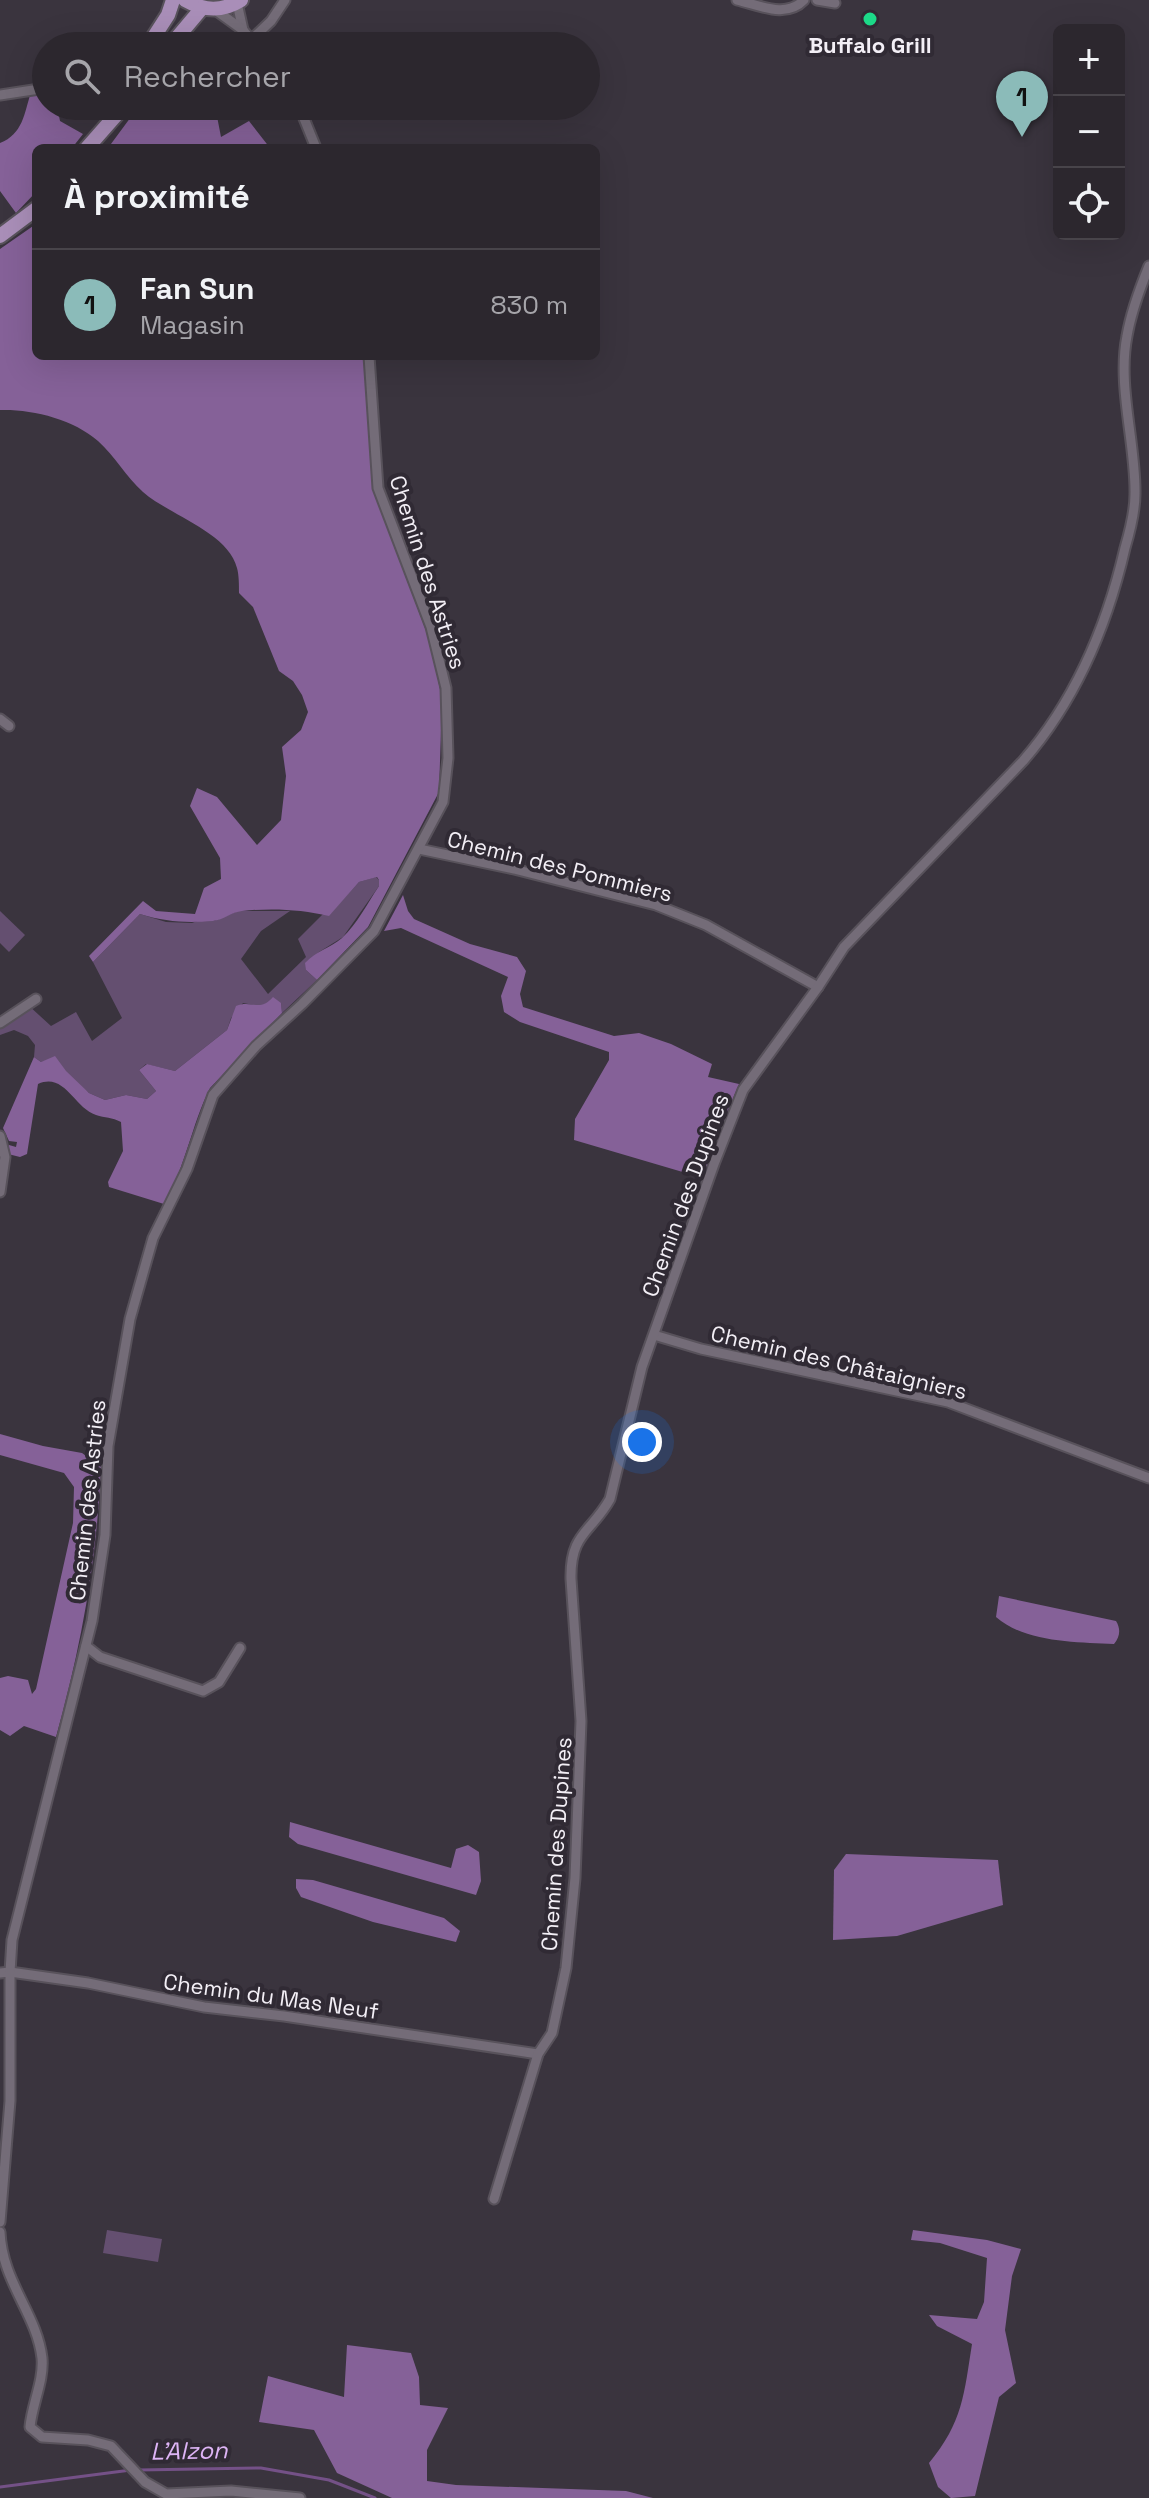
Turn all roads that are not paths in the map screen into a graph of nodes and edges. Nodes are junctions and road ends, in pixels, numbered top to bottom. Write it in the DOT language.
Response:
graph roads {
  1 [pos="173,0"];
  2 [pos="185,0"];
  3 [pos="285,0"];
  4 [pos="737,0"];
  5 [pos="804,0"];
  6 [pos="817,0"];
  7 [pos="239,1"];
  8 [pos="835,3"];
  9 [pos="208,9"];
  10 [pos="243,30"];
  11 [pos="157,32"];
  12 [pos="184,32"];
  13 [pos="262,32"];
  14 [pos="32,90"];
  15 [pos="0,95"];
  16 [pos="103,120"];
  17 [pos="112,120"];
  18 [pos="307,120"];
  19 [pos="91,143"];
  20 [pos="315,144"];
  21 [pos="32,212"];
  22 [pos="0,236"];
  23 [pos="1149,266"];
  24 [pos="369,360"];
  25 [pos="0,719"];
  26 [pos="9,726"];
  27 [pos="419,849"];
  28 [pos="818,987"];
  29 [pos="36,999"];
  30 [pos="0,1023"];
  31 [pos="0,1136"];
  32 [pos="0,1192"];
  33 [pos="654,1335"];
  34 [pos="1149,1478"];
  35 [pos="86,1646"];
  36 [pos="240,1648"];
  37 [pos="5,1972"];
  38 [pos="538,2054"];
  39 [pos="494,2199"];
  40 [pos="0,2222"];
  41 [pos="0,2232"];
  42 [pos="0,2249"];
  43 [pos="300,2498"];
  1 -- 11 [label="main road"];
  2 -- 9 [label="main road"];
  3 -- 13 [label="street"];
  4 -- 5 [label="street"];
  6 -- 8 [label="street"];
  7 -- 9 [label="main road"];
  7 -- 10 [label="street"];
  9 -- 10 [label="street"];
  9 -- 12 [label="main road"];
  14 -- 15 [label="street"];
  16 -- 19 [label="main road"];
  17 -- 19 [label="main road"];
  18 -- 20 [label="street"];
  21 -- 22 [label="main road"];
  23 -- 28 [label="street, Chemin des Dupines"];
  24 -- 27 [label="street, Chemin des Astries"];
  25 -- 26 [label="street"];
  27 -- 28 [label="street, Chemin des Pommiers"];
  27 -- 35 [label="street, Chemin des Astries"];
  28 -- 33 [label="street, Chemin des Dupines"];
  29 -- 30 [label="street"];
  31 -- 32 [label="street"];
  33 -- 34 [label="street, Chemin des Châtaigniers"];
  33 -- 38 [label="street, Chemin des Dupines"];
  35 -- 36 [label="street"];
  35 -- 37 [label="street, Chemin des Astries"];
  37 -- 38 [label="street, Chemin du Mas Neuf"];
  37 -- 40 [label="street, Chemin des Astries"];
  38 -- 39 [label="street, Chemin des Dupines"];
  41 -- 42 [label="street"];
  42 -- 43 [label="street"];
}
